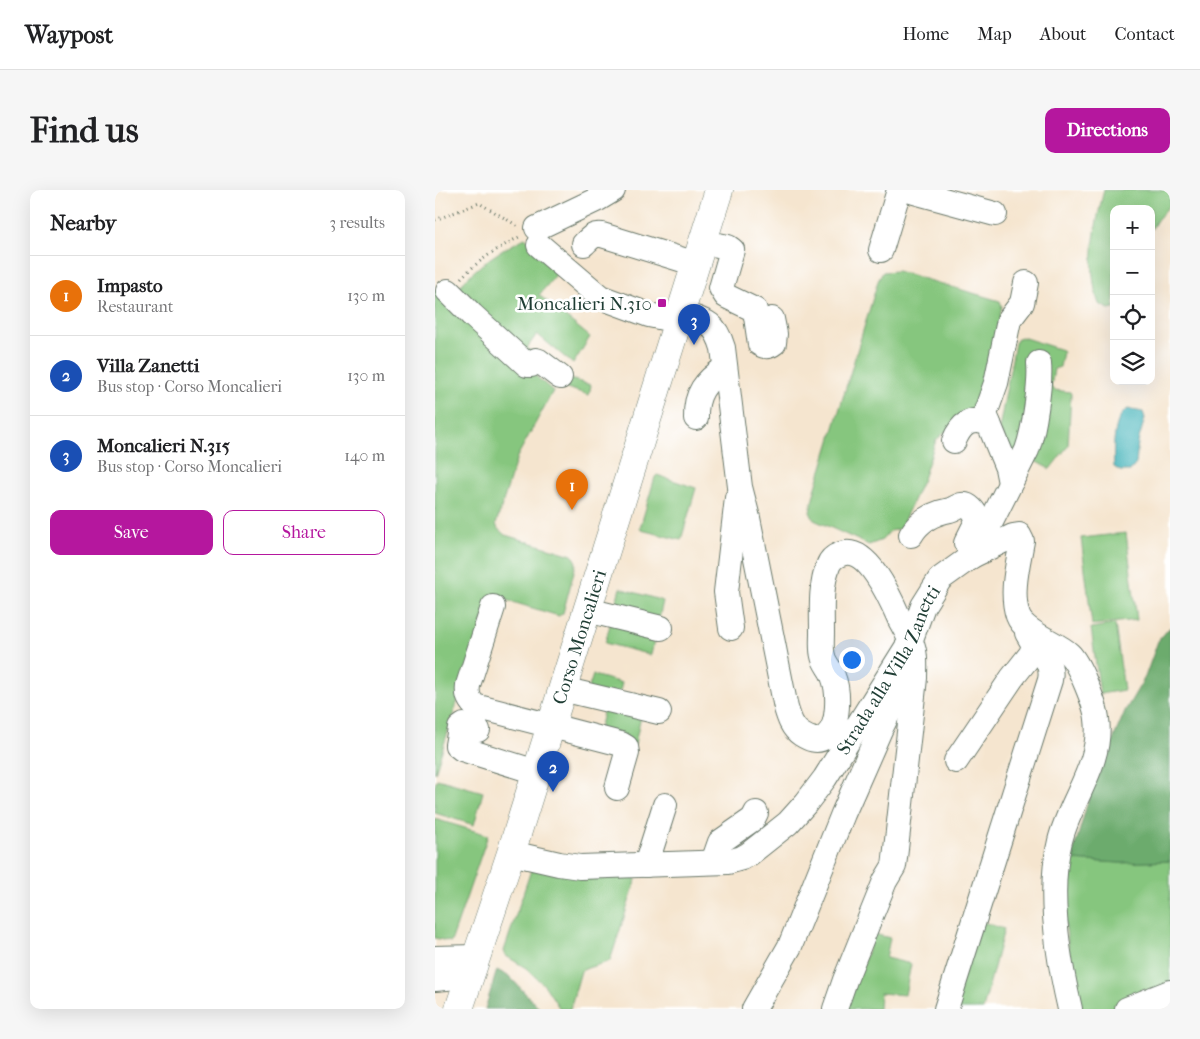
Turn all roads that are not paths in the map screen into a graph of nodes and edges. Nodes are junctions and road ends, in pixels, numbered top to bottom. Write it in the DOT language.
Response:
graph roads {
  1 [pos="719,190"];
  2 [pos="906,191"];
  3 [pos="622,192"];
  4 [pos="995,214"];
  5 [pos="584,244"];
  6 [pos="889,248"];
  7 [pos="699,253"];
  8 [pos="1026,283"];
  9 [pos="448,291"];
  10 [pos="679,318"];
  11 [pos="772,320"];
  12 [pos="1039,363"];
  13 [pos="725,368"];
  14 [pos="560,376"];
  15 [pos="696,418"];
  16 [pos="989,424"];
  17 [pos="954,440"];
  18 [pos="1010,483"];
  19 [pos="740,487"];
  20 [pos="911,535"];
  21 [pos="965,561"];
  22 [pos="493,607"];
  23 [pos="587,610"];
  24 [pos="661,628"];
  25 [pos="731,628"];
  26 [pos="1029,636"];
  27 [pos="912,652"];
  28 [pos="562,689"];
  29 [pos="659,712"];
  30 [pos="551,726"];
  31 [pos="477,730"];
  32 [pos="956,761"];
  33 [pos="536,772"];
  34 [pos="617,788"];
  35 [pos="665,805"];
  36 [pos="756,813"];
  37 [pos="511,853"];
  38 [pos="713,862"];
  39 [pos="646,865"];
  40 [pos="435,958"];
  41 [pos="472,967"];
  42 [pos="435,979"];
  43 [pos="1170,992"];
  44 [pos="1170,1002"];
  45 [pos="459,1009"];
  46 [pos="754,1009"];
  47 [pos="835,1009"];
  48 [pos="946,1009"];
  49 [pos="1071,1009"];
  50 [pos="1127,1009"];
  51 [pos="1157,1009"];
  1 -- 7 [label="main road, Corso Moncalieri"];
  2 -- 4 [label="street"];
  2 -- 6 [label="street"];
  3 -- 10 [label="street"];
  5 -- 7 [label="street"];
  7 -- 10 [label="main road, Corso Moncalieri"];
  7 -- 11 [label="street"];
  8 -- 16 [label="street"];
  9 -- 14 [label="street"];
  10 -- 13 [label="street"];
  10 -- 23 [label="main road, Corso Moncalieri"];
  12 -- 18 [label="street"];
  13 -- 15 [label="street"];
  13 -- 19 [label="street"];
  16 -- 17 [label="street"];
  16 -- 18 [label="street"];
  18 -- 21 [label="street"];
  19 -- 25 [label="street"];
  19 -- 27 [label="street"];
  20 -- 21 [label="street"];
  21 -- 26 [label="street, Strada alla Villa Zanetti"];
  21 -- 27 [label="street, Strada alla Villa Zanetti"];
  22 -- 30 [label="street"];
  23 -- 24 [label="street"];
  23 -- 28 [label="main road, Corso Moncalieri"];
  26 -- 32 [label="street"];
  26 -- 48 [label="street"];
  26 -- 49 [label="street"];
  27 -- 38 [label="street, Strada alla Villa Zanetti"];
  27 -- 46 [label="street"];
  27 -- 47 [label="street"];
  28 -- 29 [label="street"];
  28 -- 30 [label="main road, Corso Moncalieri"];
  30 -- 33 [label="main road, Corso Moncalieri"];
  30 -- 34 [label="street"];
  31 -- 33 [label="street"];
  33 -- 37 [label="main road, Corso Moncalieri"];
  35 -- 39 [label="street"];
  36 -- 38 [label="street"];
  37 -- 39 [label="street, Strada alla Villa Zanetti"];
  37 -- 41 [label="main road, Corso Moncalieri"];
  38 -- 39 [label="street, Strada alla Villa Zanetti"];
  40 -- 41 [label="street"];
  41 -- 42 [label="street"];
  41 -- 45 [label="main road, Corso Moncalieri"];
  43 -- 50 [label="street"];
  44 -- 51 [label="street"];
}
